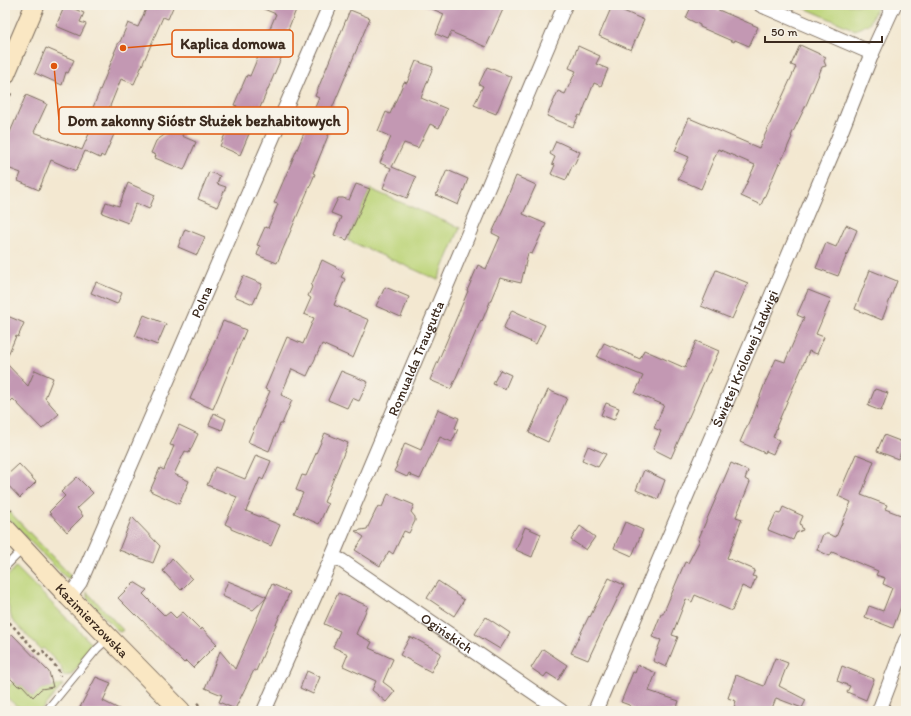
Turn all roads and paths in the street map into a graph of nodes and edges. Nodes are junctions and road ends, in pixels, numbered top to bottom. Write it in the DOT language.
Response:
graph roads {
  1 [pos="35,5"];
  2 [pos="330,5"];
  3 [pos="565,5"];
  4 [pos="761,5"];
  5 [pos="894,5"];
  6 [pos="872,53"];
  7 [pos="5,75"];
  8 [pos="5,528"];
  9 [pos="24,548"];
  10 [pos="332,556"];
  11 [pos="5,567"];
  12 [pos="69,597"];
  13 [pos="5,605"];
  14 [pos="109,638"];
  15 [pos="906,640"];
  16 [pos="68,684"];
  17 [pos="46,711"];
  18 [pos="181,711"];
  19 [pos="264,711"];
  20 [pos="561,711"];
  21 [pos="595,711"];
  22 [pos="879,711"];
  1 -- 7 [label="main road"];
  2 -- 12 [label="street, Polna"];
  3 -- 10 [label="street, Romualda Traugutta"];
  4 -- 6 [label="street"];
  5 -- 6 [label="street, Świętej Królowej Jadwigi"];
  6 -- 21 [label="street, Świętej Królowej Jadwigi"];
  8 -- 9 [label="main road, Kazimierzowska"];
  9 -- 11 [label="lane"];
  9 -- 12 [label="main road, Kazimierzowska"];
  10 -- 19 [label="street, Romualda Traugutta"];
  10 -- 20 [label="street, Ogińskich"];
  12 -- 14 [label="main road, Kazimierzowska"];
  13 -- 16 [label="path"];
  14 -- 16 [label="lane"];
  14 -- 18 [label="main road, Kazimierzowska"];
  15 -- 22 [label="street"];
  16 -- 17 [label="lane"];
}
